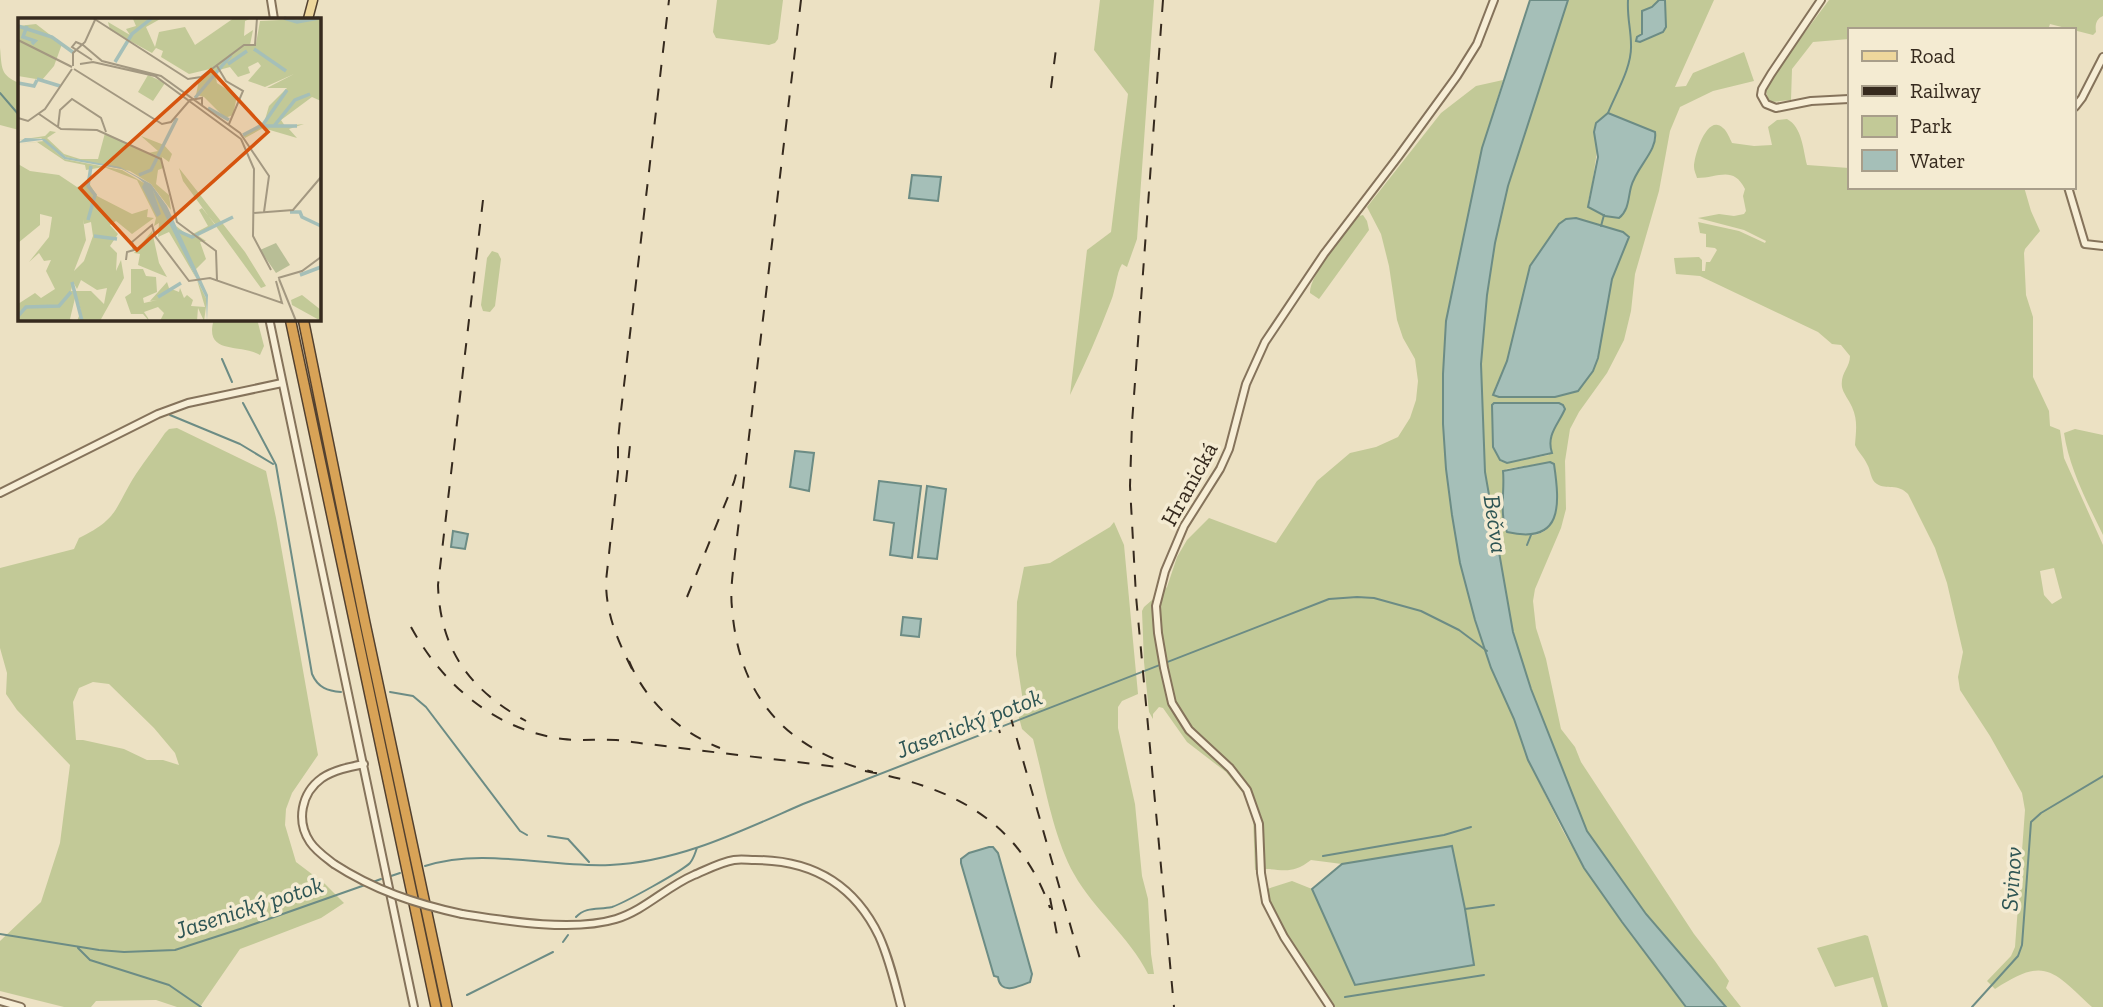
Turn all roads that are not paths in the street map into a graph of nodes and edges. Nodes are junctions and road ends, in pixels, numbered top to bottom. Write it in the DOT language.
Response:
graph roads {
  1 [pos="271,0"];
  2 [pos="313,0"];
  3 [pos="1494,0"];
  4 [pos="1821,0"];
  5 [pos="274,18"];
  6 [pos="308,18"];
  7 [pos="2103,57"];
  8 [pos="1848,99"];
  9 [pos="2075,106"];
  10 [pos="2069,189"];
  11 [pos="2103,246"];
  12 [pos="269,320"];
  13 [pos="290,320"];
  14 [pos="303,320"];
  15 [pos="282,383"];
  16 [pos="0,493"];
  17 [pos="363,764"];
  18 [pos="0,1001"];
  19 [pos="21,1007"];
  20 [pos="414,1007"];
  21 [pos="436,1007"];
  22 [pos="447,1007"];
  23 [pos="901,1007"];
  24 [pos="1330,1007"];
  1 -- 5 [label="street"];
  2 -- 6 [label="main road"];
  3 -- 24 [label="street, Hranická"];
  4 -- 8 [label="street"];
  7 -- 9 [label="street"];
  10 -- 11 [label="street"];
  12 -- 15 [label="street"];
  13 -- 21 [label="highway"];
  14 -- 22 [label="highway"];
  15 -- 16 [label="street"];
  15 -- 17 [label="street"];
  17 -- 20 [label="street"];
  17 -- 23 [label="street, bridge"];
  18 -- 19 [label="street"];
}
